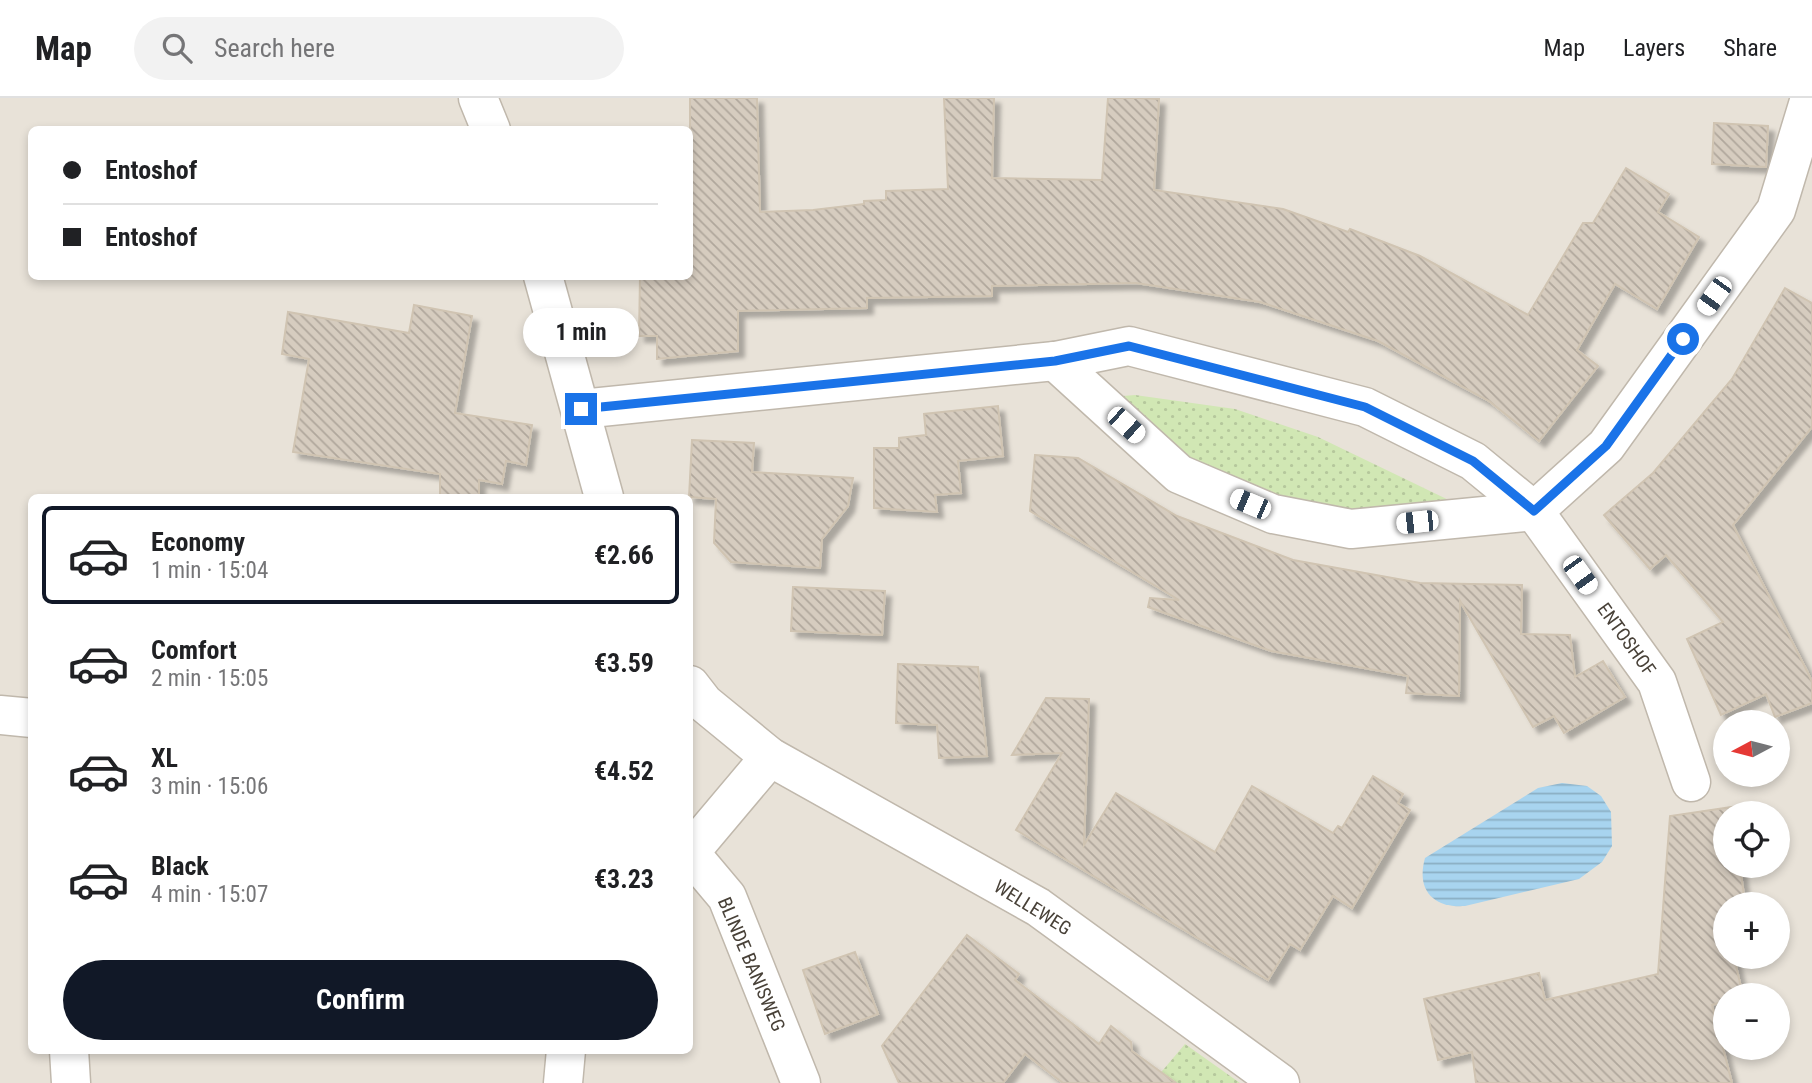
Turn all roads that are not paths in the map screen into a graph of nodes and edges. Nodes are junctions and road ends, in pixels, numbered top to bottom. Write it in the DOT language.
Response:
graph roads {
  1 [pos="478,98"];
  2 [pos="1810,98"];
  3 [pos="489,126"];
  4 [pos="544,280"];
  5 [pos="1055,361"];
  6 [pos="581,409"];
  7 [pos="603,494"];
  8 [pos="1534,511"];
  9 [pos="693,689"];
  10 [pos="0,715"];
  11 [pos="28,718"];
  12 [pos="770,757"];
  13 [pos="1690,782"];
  14 [pos="693,848"];
  15 [pos="693,856"];
  16 [pos="69,1054"];
  17 [pos="566,1054"];
  18 [pos="71,1083"];
  19 [pos="563,1083"];
  20 [pos="801,1083"];
  21 [pos="1280,1083"];
  1 -- 3 [label="street"];
  2 -- 8 [label="street"];
  4 -- 6 [label="street"];
  5 -- 6 [label="street, ENTOSHOF"];
  5 -- 8 [label="street, ENTOSHOF"];
  5 -- 8 [label="street"];
  6 -- 7 [label="street"];
  8 -- 13 [label="street, ENTOSHOF"];
  9 -- 12 [label="street"];
  10 -- 11 [label="street"];
  12 -- 14 [label="street, BLINDE BANISWEG"];
  12 -- 21 [label="street, WELLEWEG"];
  15 -- 20 [label="street, BLINDE BANISWEG"];
  16 -- 18 [label="street"];
  17 -- 19 [label="street"];
}
